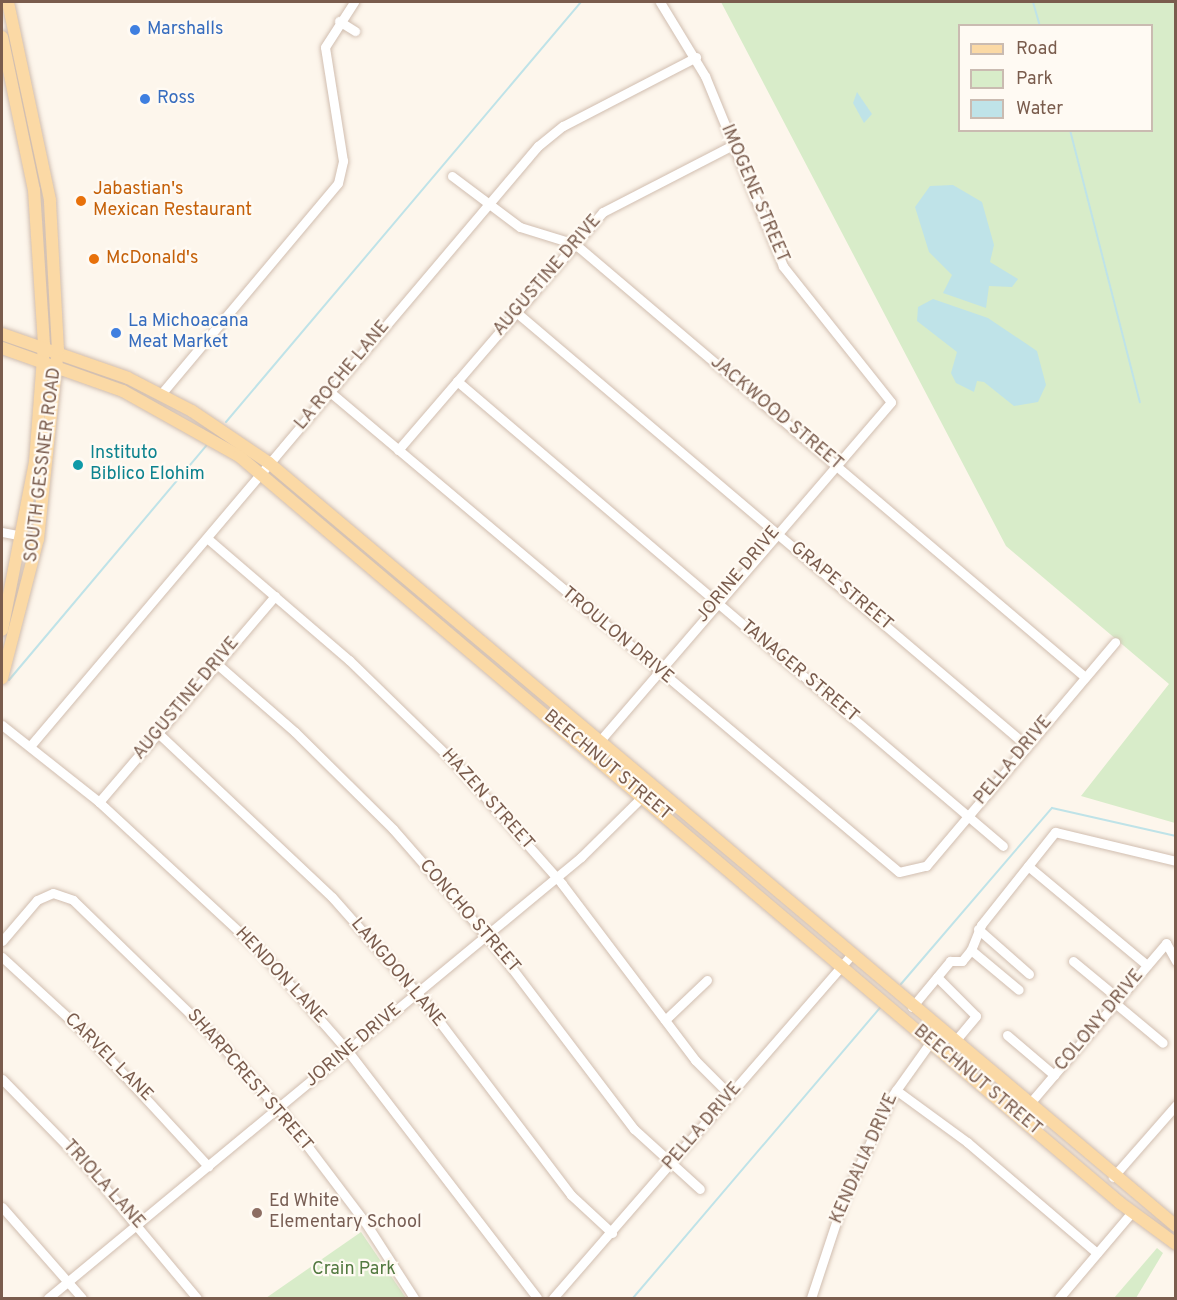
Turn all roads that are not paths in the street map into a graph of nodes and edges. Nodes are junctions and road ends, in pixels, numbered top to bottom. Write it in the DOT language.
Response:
graph roads {
  1 [pos="8,2"];
  2 [pos="354,2"];
  3 [pos="660,2"];
  4 [pos="339,21"];
  5 [pos="355,31"];
  6 [pos="2,37"];
  7 [pos="21,50"];
  8 [pos="6,54"];
  9 [pos="696,57"];
  10 [pos="733,145"];
  11 [pos="452,176"];
  12 [pos="487,206"];
  13 [pos="575,244"];
  14 [pos="516,312"];
  15 [pos="2,334"];
  16 [pos="44,345"];
  17 [pos="2,348"];
  18 [pos="58,350"];
  19 [pos="43,361"];
  20 [pos="57,366"];
  21 [pos="458,381"];
  22 [pos="330,392"];
  23 [pos="161,394"];
  24 [pos="891,402"];
  25 [pos="398,450"];
  26 [pos="834,463"];
  27 [pos="265,468"];
  28 [pos="2,532"];
  29 [pos="776,532"];
  30 [pos="23,537"];
  31 [pos="207,538"];
  32 [pos="38,539"];
  33 [pos="375,550"];
  34 [pos="366,561"];
  35 [pos="275,596"];
  36 [pos="717,602"];
  37 [pos="2,630"];
  38 [pos="1116,642"];
  39 [pos="493,650"];
  40 [pos="484,661"];
  41 [pos="217,664"];
  42 [pos="658,671"];
  43 [pos="1085,677"];
  44 [pos="2,678"];
  45 [pos="2,725"];
  46 [pos="158,733"];
  47 [pos="599,741"];
  48 [pos="31,745"];
  49 [pos="1028,746"];
  50 [pos="591,751"];
  51 [pos="653,786"];
  52 [pos="644,797"];
  53 [pos="99,802"];
  54 [pos="969,816"];
  55 [pos="1004,846"];
  56 [pos="1176,861"];
  57 [pos="1028,866"];
  58 [pos="752,871"];
  59 [pos="908,873"];
  60 [pos="557,877"];
  61 [pos="743,882"];
  62 [pos="978,929"];
  63 [pos="486,935"];
  64 [pos="2,941"];
  65 [pos="971,950"];
  66 [pos="851,955"];
  67 [pos="2,957"];
  68 [pos="1074,961"];
  69 [pos="1176,961"];
  70 [pos="841,965"];
  71 [pos="1147,965"];
  72 [pos="1029,974"];
  73 [pos="937,977"];
  74 [pos="707,980"];
  75 [pos="1019,990"];
  76 [pos="417,993"];
  77 [pos="1117,1001"];
  78 [pos="912,1007"];
  79 [pos="665,1020"];
  80 [pos="939,1030"];
  81 [pos="1007,1035"];
  82 [pos="930,1041"];
  83 [pos="954,1042"];
  84 [pos="1163,1043"];
  85 [pos="347,1050"];
  86 [pos="1054,1075"];
  87 [pos="2,1079"];
  88 [pos="896,1090"];
  89 [pos="730,1095"];
  90 [pos="1028,1105"];
  91 [pos="1176,1105"];
  92 [pos="278,1109"];
  93 [pos="1019,1116"];
  94 [pos="671,1164"];
  95 [pos="208,1166"];
  96 [pos="1100,1166"];
  97 [pos="1113,1177"];
  98 [pos="1091,1178"];
  99 [pos="700,1188"];
  100 [pos="2,1207"];
  101 [pos="1132,1212"];
  102 [pos="138,1223"];
  103 [pos="1176,1226"];
  104 [pos="612,1233"];
  105 [pos="1176,1244"];
  106 [pos="1097,1253"];
  107 [pos="69,1282"];
  108 [pos="48,1299"];
  109 [pos="82,1299"];
  110 [pos="197,1299"];
  111 [pos="414,1299"];
  112 [pos="537,1299"];
  113 [pos="554,1299"];
  114 [pos="811,1299"];
  115 [pos="1059,1299"];
  1 -- 7 [label="main road, SOUTH GESSNER ROAD"];
  2 -- 4 [label="street"];
  3 -- 9 [label="street, IMOGENE STREET"];
  4 -- 5 [label="street"];
  4 -- 23 [label="street"];
  6 -- 8 [label="main road, SOUTH GESSNER ROAD"];
  7 -- 8 [label="main road"];
  7 -- 18 [label="main road, SOUTH GESSNER ROAD"];
  8 -- 16 [label="main road, SOUTH GESSNER ROAD"];
  9 -- 10 [label="street, IMOGENE STREET"];
  9 -- 12 [label="street, LA ROCHE LANE"];
  10 -- 13 [label="street, AUGUSTINE DRIVE"];
  10 -- 24 [label="street, IMOGENE STREET"];
  11 -- 12 [label="street, JACKWOOD STREET"];
  12 -- 13 [label="street, JACKWOOD STREET"];
  12 -- 22 [label="street, LA ROCHE LANE"];
  13 -- 14 [label="street, AUGUSTINE DRIVE"];
  13 -- 26 [label="street, JACKWOOD STREET"];
  14 -- 21 [label="street, AUGUSTINE DRIVE"];
  14 -- 29 [label="street, GRAPE STREET"];
  15 -- 16 [label="main road, BEECHNUT STREET"];
  16 -- 18 [label="main road, BEECHNUT STREET"];
  16 -- 19 [label="main road, SOUTH GESSNER ROAD"];
  17 -- 19 [label="main road, BEECHNUT STREET"];
  18 -- 20 [label="main road, SOUTH GESSNER ROAD"];
  18 -- 23 [label="main road, BEECHNUT STREET"];
  19 -- 20 [label="main road, BEECHNUT STREET"];
  19 -- 30 [label="main road, SOUTH GESSNER ROAD"];
  20 -- 27 [label="main road, BEECHNUT STREET"];
  20 -- 32 [label="main road, SOUTH GESSNER ROAD"];
  21 -- 25 [label="street, AUGUSTINE DRIVE"];
  21 -- 36 [label="street, TANAGER STREET"];
  22 -- 25 [label="street, TROULON DRIVE"];
  22 -- 27 [label="street, LA ROCHE LANE"];
  23 -- 27 [label="main road, BEECHNUT STREET"];
  24 -- 26 [label="street, JORINE DRIVE"];
  25 -- 42 [label="street, TROULON DRIVE"];
  26 -- 29 [label="street, JORINE DRIVE"];
  26 -- 43 [label="street, JACKWOOD STREET"];
  27 -- 31 [label="street, LA ROCHE LANE"];
  27 -- 33 [label="main road, BEECHNUT STREET"];
  27 -- 34 [label="main road, BEECHNUT STREET"];
  28 -- 30 [label="street"];
  29 -- 36 [label="street, JORINE DRIVE"];
  29 -- 49 [label="street, GRAPE STREET"];
  30 -- 32 [label="street"];
  30 -- 37 [label="main road, SOUTH GESSNER ROAD"];
  31 -- 35 [label="street, HAZEN STREET"];
  31 -- 48 [label="street, LA ROCHE LANE"];
  32 -- 44 [label="main road, SOUTH GESSNER ROAD"];
  33 -- 34 [label="main road"];
  33 -- 39 [label="main road, BEECHNUT STREET"];
  34 -- 40 [label="main road, BEECHNUT STREET"];
  35 -- 41 [label="street, AUGUSTINE DRIVE"];
  35 -- 60 [label="street, HAZEN STREET"];
  36 -- 42 [label="street, JORINE DRIVE"];
  36 -- 54 [label="street, TANAGER STREET"];
  38 -- 43 [label="street, PELLA DRIVE"];
  39 -- 40 [label="main road"];
  39 -- 47 [label="main road, BEECHNUT STREET"];
  40 -- 50 [label="main road, BEECHNUT STREET"];
  41 -- 46 [label="street, AUGUSTINE DRIVE"];
  41 -- 63 [label="street, CONCHO STREET"];
  42 -- 47 [label="street, JORINE DRIVE"];
  42 -- 59 [label="street, TROULON DRIVE"];
  43 -- 49 [label="street, PELLA DRIVE"];
  45 -- 48 [label="street, HENDON LANE"];
  46 -- 53 [label="street, AUGUSTINE DRIVE"];
  46 -- 76 [label="street, LANGDON LANE"];
  47 -- 50 [label="street, JORINE DRIVE"];
  47 -- 51 [label="main road, BEECHNUT STREET"];
  48 -- 53 [label="street, HENDON LANE"];
  49 -- 54 [label="street, PELLA DRIVE"];
  50 -- 52 [label="main road, BEECHNUT STREET"];
  51 -- 52 [label="street, JORINE DRIVE"];
  51 -- 58 [label="main road, BEECHNUT STREET"];
  52 -- 60 [label="street, JORINE DRIVE"];
  52 -- 61 [label="main road, BEECHNUT STREET"];
  53 -- 85 [label="street, HENDON LANE"];
  54 -- 55 [label="street, TANAGER STREET"];
  54 -- 59 [label="street, PELLA DRIVE"];
  56 -- 57 [label="street"];
  57 -- 62 [label="street"];
  57 -- 71 [label="street"];
  58 -- 61 [label="main road"];
  58 -- 66 [label="main road, BEECHNUT STREET"];
  60 -- 63 [label="street, JORINE DRIVE"];
  60 -- 79 [label="street, HAZEN STREET"];
  61 -- 70 [label="main road, BEECHNUT STREET"];
  62 -- 65 [label="street"];
  62 -- 72 [label="street"];
  63 -- 76 [label="street, JORINE DRIVE"];
  63 -- 94 [label="street, CONCHO STREET"];
  64 -- 92 [label="street, SHARPCREST STREET"];
  65 -- 73 [label="street"];
  65 -- 75 [label="street"];
  66 -- 70 [label="street, PELLA DRIVE"];
  66 -- 78 [label="main road, BEECHNUT STREET"];
  67 -- 95 [label="street, CARVEL LANE"];
  68 -- 77 [label="street"];
  69 -- 71 [label="street, COLONY DRIVE"];
  70 -- 82 [label="main road, BEECHNUT STREET"];
  70 -- 89 [label="street, PELLA DRIVE"];
  71 -- 77 [label="street, COLONY DRIVE"];
  73 -- 78 [label="street"];
  73 -- 83 [label="street"];
  74 -- 79 [label="street"];
  76 -- 85 [label="street, JORINE DRIVE"];
  76 -- 104 [label="street, LANGDON LANE"];
  77 -- 84 [label="street"];
  77 -- 86 [label="street, COLONY DRIVE"];
  78 -- 80 [label="main road, BEECHNUT STREET"];
  79 -- 89 [label="street, HAZEN STREET"];
  80 -- 82 [label="street, KENDALIA DRIVE"];
  80 -- 83 [label="main road, BEECHNUT STREET"];
  81 -- 86 [label="street"];
  82 -- 88 [label="street, KENDALIA DRIVE"];
  82 -- 93 [label="main road, BEECHNUT STREET"];
  83 -- 90 [label="main road, BEECHNUT STREET"];
  85 -- 92 [label="street, JORINE DRIVE"];
  85 -- 112 [label="street, HENDON LANE"];
  86 -- 90 [label="street, COLONY DRIVE"];
  87 -- 102 [label="street, TRIOLA LANE"];
  88 -- 106 [label="street"];
  88 -- 114 [label="street, KENDALIA DRIVE"];
  89 -- 94 [label="street, PELLA DRIVE"];
  90 -- 93 [label="street, COLONY DRIVE"];
  90 -- 96 [label="main road, BEECHNUT STREET"];
  91 -- 97 [label="street"];
  92 -- 95 [label="street, JORINE DRIVE"];
  92 -- 111 [label="street, SHARPCREST STREET"];
  93 -- 98 [label="main road, BEECHNUT STREET"];
  94 -- 99 [label="street, CONCHO STREET"];
  94 -- 104 [label="street, PELLA DRIVE"];
  95 -- 102 [label="street, JORINE DRIVE"];
  96 -- 97 [label="main road, BEECHNUT STREET"];
  96 -- 98 [label="main road"];
  97 -- 103 [label="main road, BEECHNUT STREET"];
  98 -- 101 [label="main road, BEECHNUT STREET"];
  100 -- 107 [label="street"];
  101 -- 105 [label="main road, BEECHNUT STREET"];
  101 -- 106 [label="street"];
  102 -- 107 [label="street, JORINE DRIVE"];
  102 -- 110 [label="street, TRIOLA LANE"];
  104 -- 113 [label="street, PELLA DRIVE"];
  106 -- 115 [label="street"];
  107 -- 108 [label="street, JORINE DRIVE"];
  107 -- 109 [label="street"];
}
